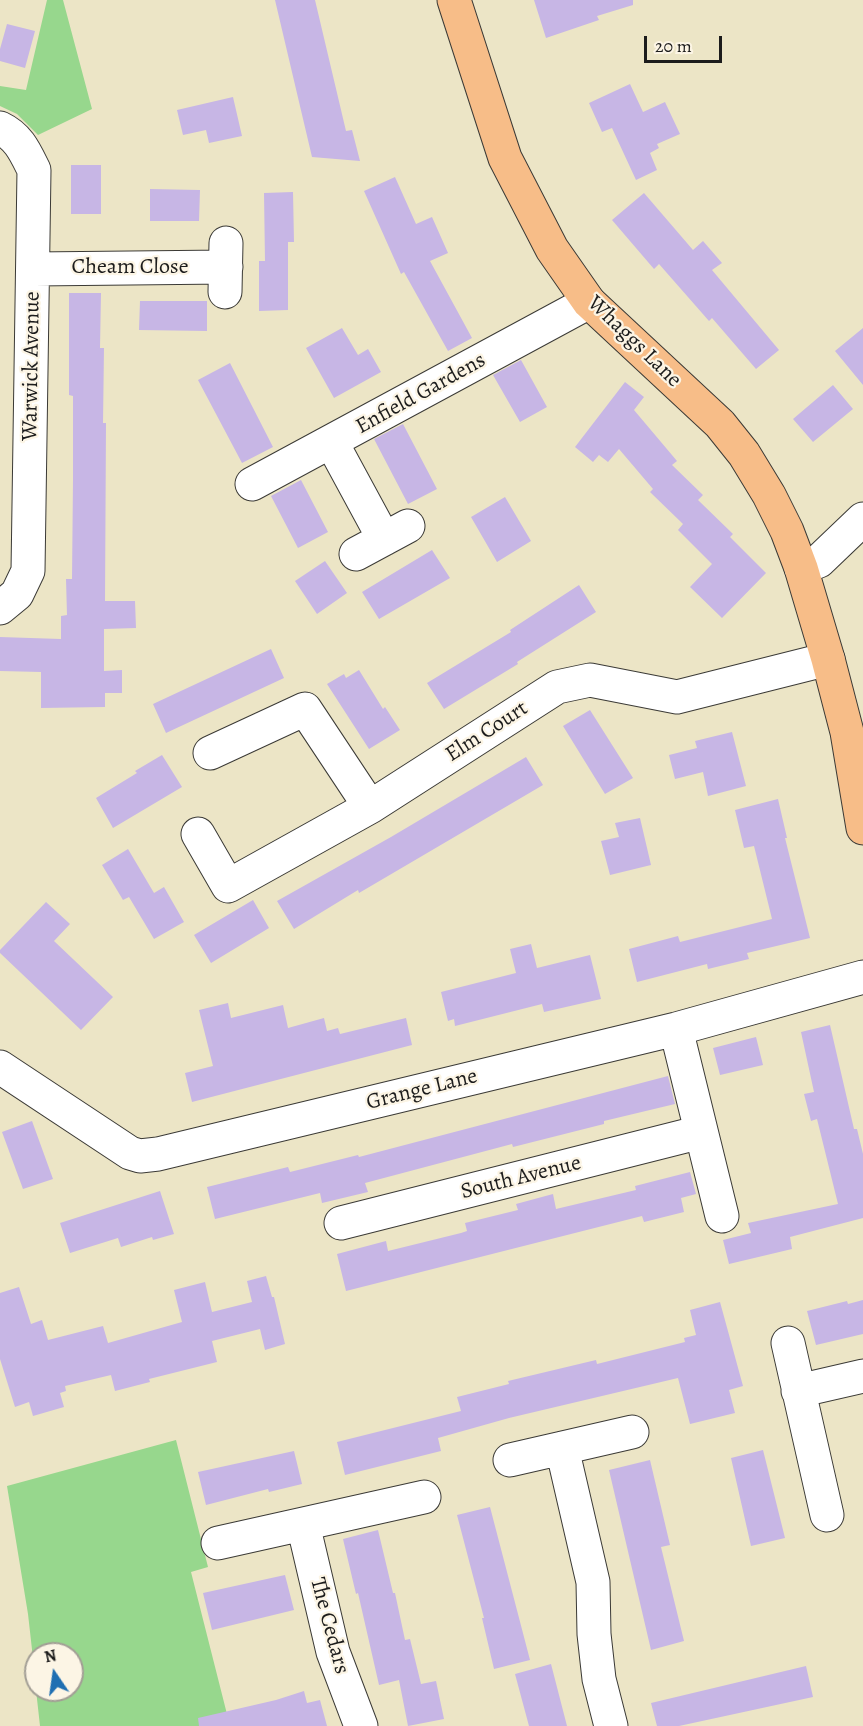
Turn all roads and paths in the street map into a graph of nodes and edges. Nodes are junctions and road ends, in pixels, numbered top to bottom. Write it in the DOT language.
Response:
graph roads {
  1 [pos="454,0"];
  2 [pos="0,128"];
  3 [pos="33,268"];
  4 [pos="226,268"];
  5 [pos="589,302"];
  6 [pos="332,442"];
  7 [pos="252,484"];
  8 [pos="863,519"];
  9 [pos="383,539"];
  10 [pos="801,568"];
  11 [pos="0,608"];
  12 [pos="828,659"];
  13 [pos="227,752"];
  14 [pos="370,807"];
  15 [pos="863,828"];
  16 [pos="198,834"];
  17 [pos="863,977"];
  18 [pos="676,1029"];
  19 [pos="0,1066"];
  20 [pos="701,1132"];
  21 [pos="722,1216"];
  22 [pos="341,1223"];
  23 [pos="788,1343"];
  24 [pos="863,1376"];
  25 [pos="798,1391"];
  26 [pos="633,1432"];
  27 [pos="562,1448"];
  28 [pos="510,1460"];
  29 [pos="424,1497"];
  30 [pos="827,1515"];
  31 [pos="303,1524"];
  32 [pos="218,1543"];
  33 [pos="361,1726"];
  34 [pos="611,1726"];
  1 -- 5 [label="main road, Whaggs Lane"];
  2 -- 3 [label="street, Warwick Avenue"];
  3 -- 4 [label="street, Cheam Close"];
  3 -- 11 [label="street, Warwick Avenue"];
  5 -- 6 [label="street, Enfield Gardens"];
  5 -- 10 [label="main road, Whaggs Lane"];
  6 -- 7 [label="street, Enfield Gardens"];
  6 -- 9 [label="street"];
  8 -- 10 [label="street"];
  10 -- 12 [label="main road, Whaggs Lane"];
  12 -- 14 [label="street, Elm Court"];
  12 -- 15 [label="main road, Whaggs Lane"];
  13 -- 14 [label="street"];
  14 -- 16 [label="street, Elm Court"];
  17 -- 18 [label="street, Grange Lane"];
  18 -- 19 [label="street, Grange Lane"];
  18 -- 20 [label="street"];
  20 -- 21 [label="street"];
  20 -- 22 [label="street, South Avenue"];
  23 -- 25 [label="street"];
  24 -- 25 [label="street"];
  25 -- 30 [label="street"];
  26 -- 27 [label="street"];
  27 -- 28 [label="street"];
  27 -- 34 [label="street"];
  29 -- 31 [label="street"];
  31 -- 32 [label="street"];
  31 -- 33 [label="street, The Cedars"];
}
